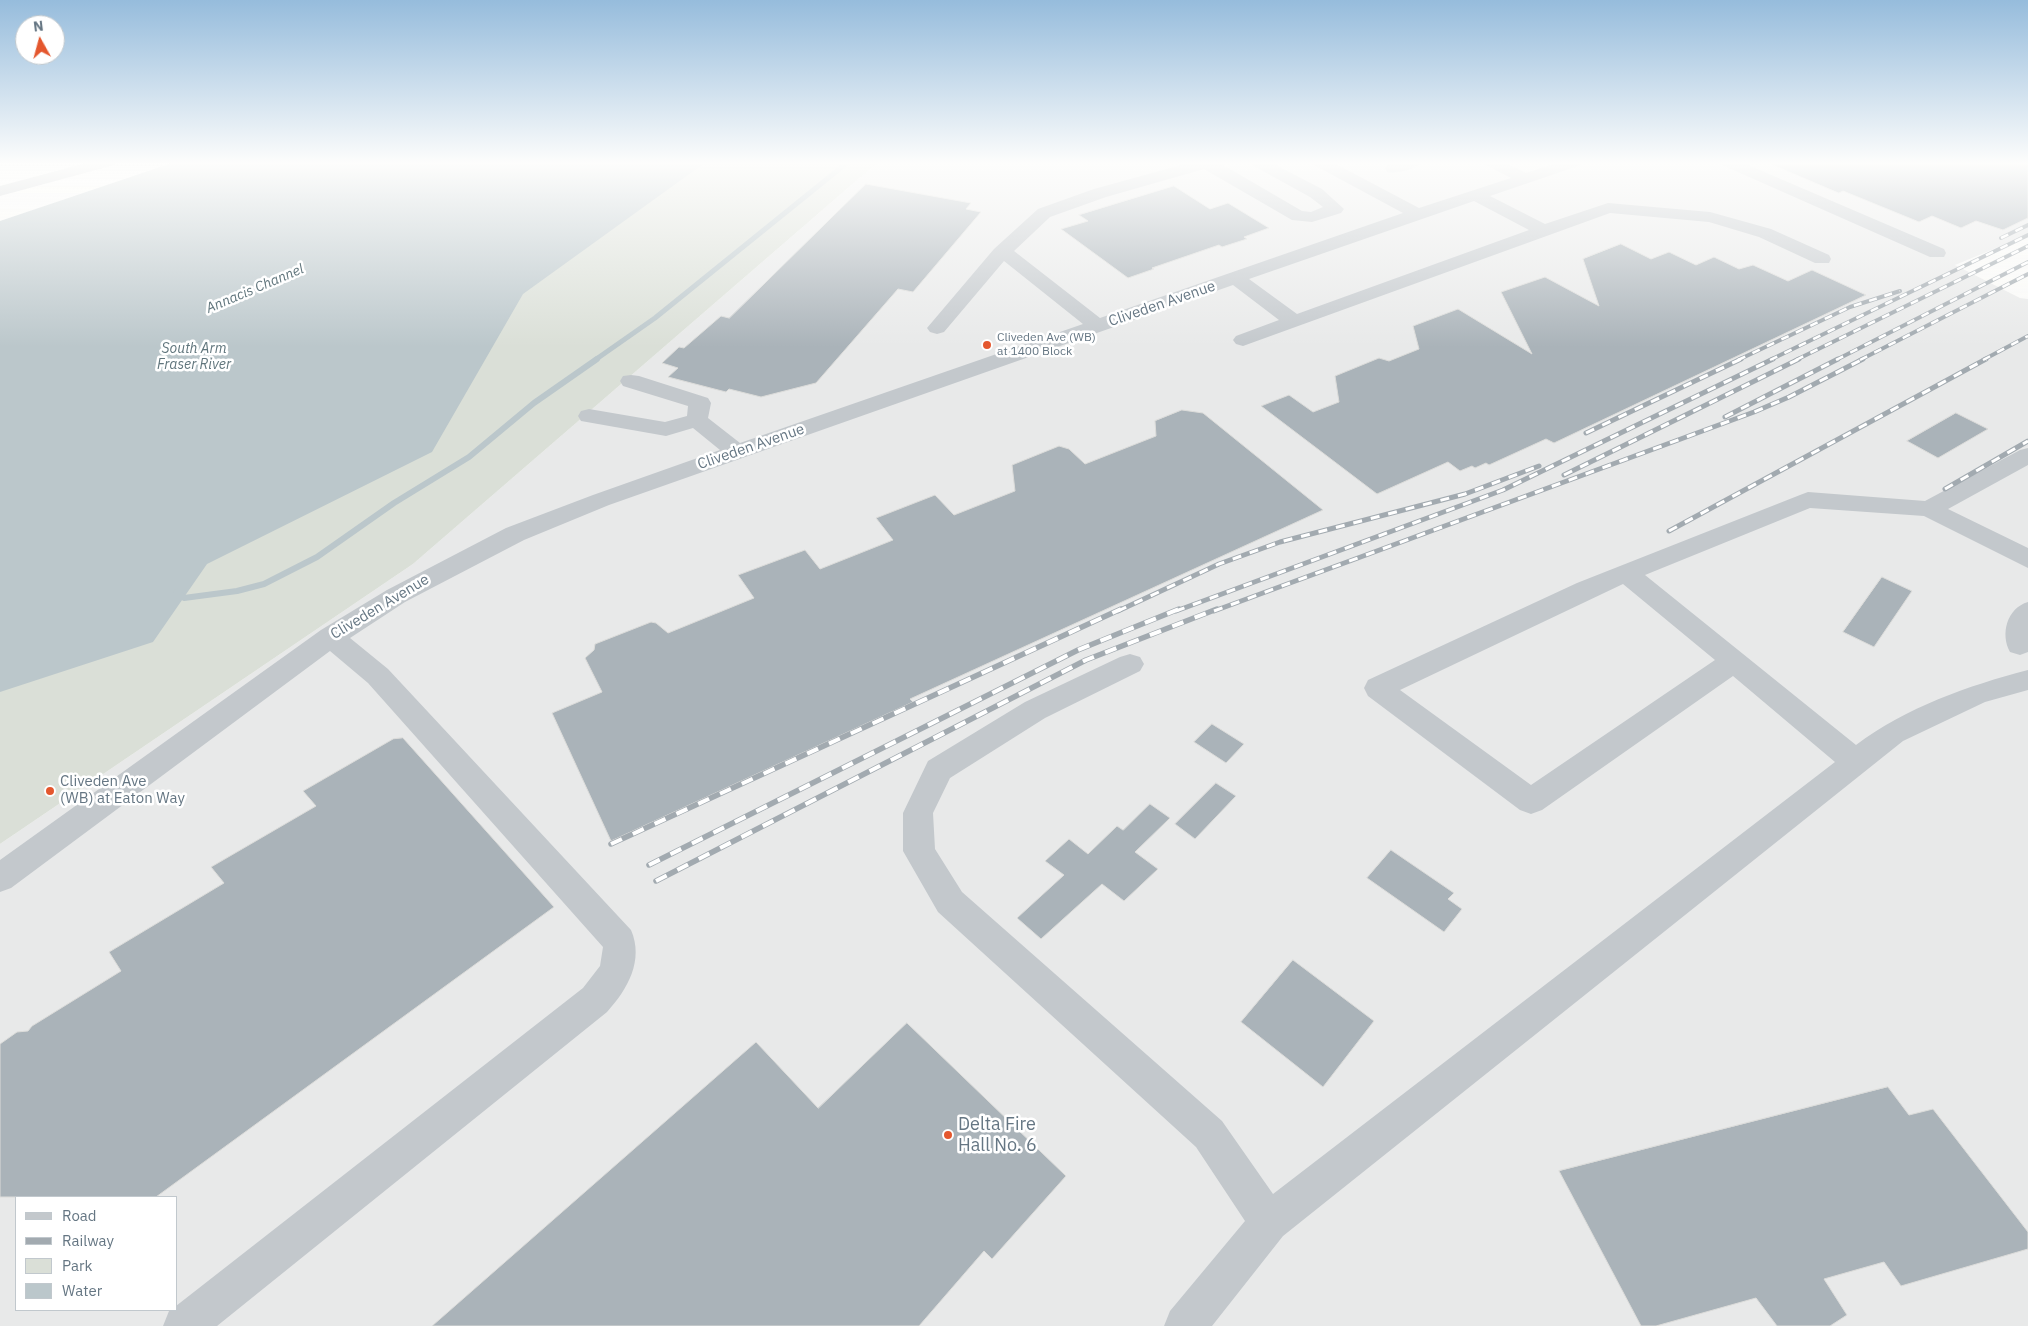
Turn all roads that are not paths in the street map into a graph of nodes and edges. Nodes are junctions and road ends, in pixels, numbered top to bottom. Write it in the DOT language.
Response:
graph roads {
  1 [pos="1032,224"];
  2 [pos="1390,224"];
  3 [pos="1530,224"];
  4 [pos="1564,224"];
  5 [pos="1734,224"];
  6 [pos="1870,224"];
  7 [pos="1544,231"];
  8 [pos="1003,251"];
  9 [pos="1937,253"];
  10 [pos="1822,259"];
  11 [pos="1235,278"];
  12 [pos="1296,322"];
  13 [pos="1097,326"];
  14 [pos="937,328"];
  15 [pos="1244,340"];
  16 [pos="630,381"];
  17 [pos="590,416"];
  18 [pos="697,420"];
  19 [pos="737,452"];
  20 [pos="2028,455"];
  21 [pos="1929,509"];
  22 [pos="2028,559"];
  23 [pos="1626,573"];
  24 [pos="331,637"];
  25 [pos="1734,661"];
  26 [pos="1130,664"];
  27 [pos="2028,680"];
  28 [pos="1856,762"];
  29 [pos="0,878"];
  30 [pos="1269,1222"];
  31 [pos="184,1326"];
  32 [pos="1184,1326"];
  1 -- 8 [label="street"];
  2 -- 11 [label="street, Cliveden Avenue"];
  3 -- 7 [label="street"];
  4 -- 7 [label="street"];
  5 -- 10 [label="street"];
  6 -- 9 [label="street"];
  7 -- 12 [label="street"];
  8 -- 13 [label="street"];
  8 -- 14 [label="street"];
  11 -- 12 [label="street"];
  11 -- 13 [label="street, Cliveden Avenue"];
  12 -- 15 [label="street"];
  13 -- 19 [label="street, Cliveden Avenue"];
  16 -- 18 [label="street"];
  17 -- 18 [label="street"];
  18 -- 19 [label="street"];
  19 -- 24 [label="street, Cliveden Avenue"];
  20 -- 21 [label="street"];
  21 -- 22 [label="street"];
  21 -- 23 [label="street"];
  23 -- 25 [label="street"];
  23 -- 25 [label="street"];
  24 -- 29 [label="street, Cliveden Avenue"];
  24 -- 31 [label="street"];
  25 -- 28 [label="street"];
  26 -- 30 [label="street"];
  27 -- 28 [label="street"];
  28 -- 30 [label="street"];
  30 -- 32 [label="street"];
}
